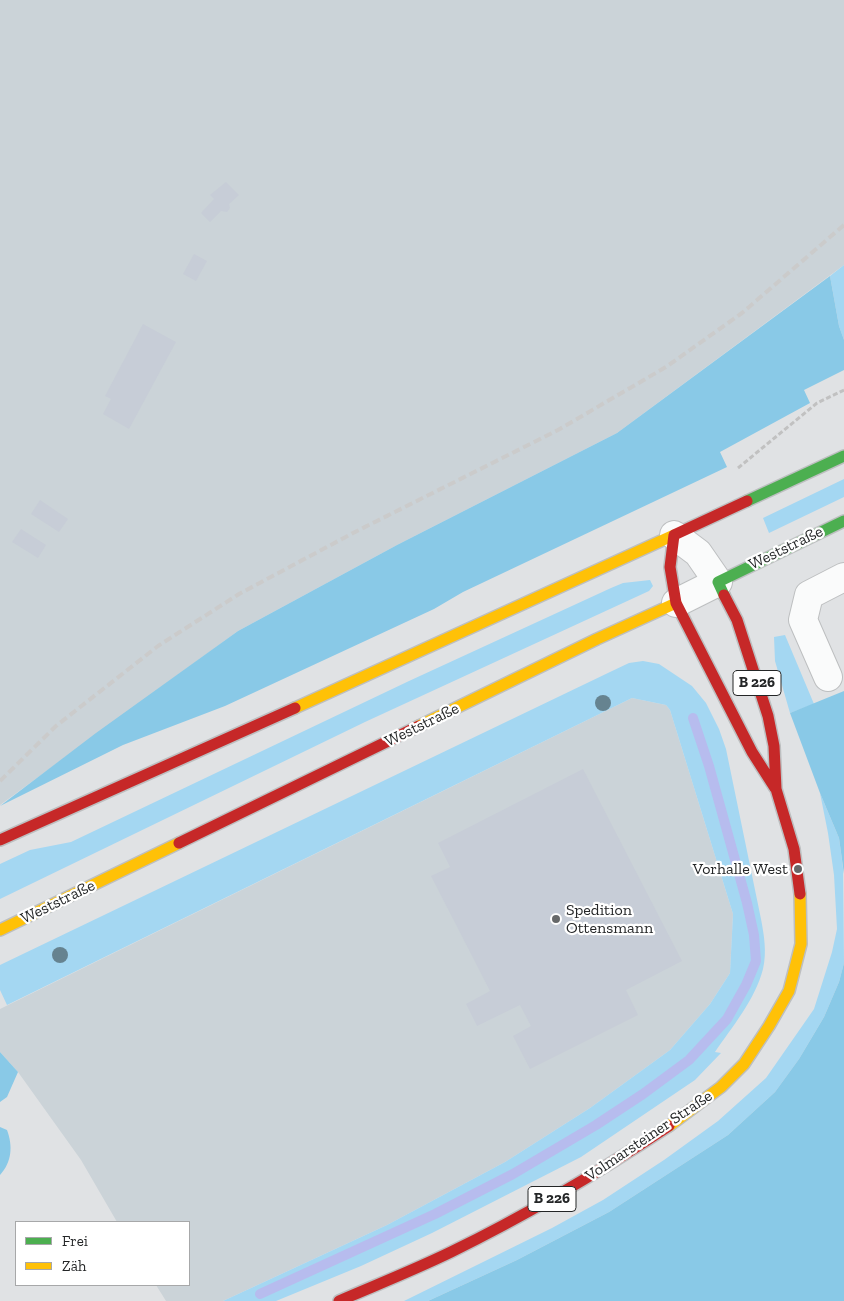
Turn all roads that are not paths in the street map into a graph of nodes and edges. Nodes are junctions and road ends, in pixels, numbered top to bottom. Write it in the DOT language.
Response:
graph roads {
  1 [pos="844,456"];
  2 [pos="844,521"];
  3 [pos="674,535"];
  4 [pos="844,577"];
  5 [pos="718,582"];
  6 [pos="676,603"];
  7 [pos="828,677"];
  8 [pos="776,789"];
  9 [pos="0,840"];
  10 [pos="0,930"];
  11 [pos="339,1301"];
  1 -- 3 [label="main road"];
  2 -- 5 [label="main road, Weststraße"];
  3 -- 5 [label="street, Volmarsteiner Straße"];
  3 -- 6 [label="main road, Volmarsteiner Straße / B 226"];
  3 -- 9 [label="main road"];
  4 -- 7 [label="street"];
  5 -- 6 [label="street, Weststraße"];
  5 -- 8 [label="main road, Volmarsteiner Straße / B 226"];
  6 -- 8 [label="main road, Volmarsteiner Straße / B 226"];
  6 -- 10 [label="main road, Weststraße"];
  8 -- 11 [label="main road, Volmarsteiner Straße / B 226"];
}
